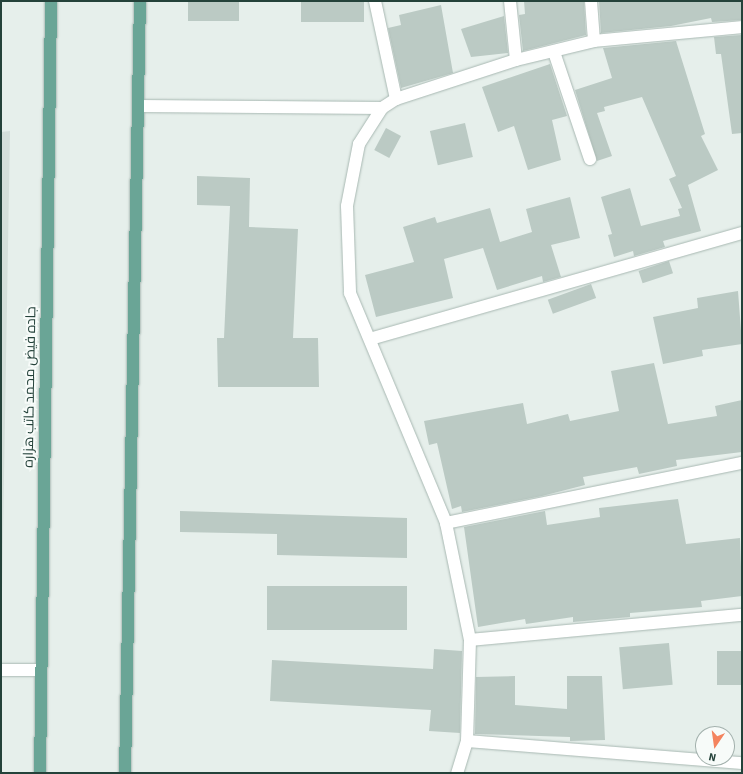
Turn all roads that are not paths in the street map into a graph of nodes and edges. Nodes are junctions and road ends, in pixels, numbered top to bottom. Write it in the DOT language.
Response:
graph roads {
  1 [pos="51,1"];
  2 [pos="140,1"];
  3 [pos="375,1"];
  4 [pos="510,1"];
  5 [pos="591,1"];
  6 [pos="742,27"];
  7 [pos="594,41"];
  8 [pos="554,52"];
  9 [pos="516,60"];
  10 [pos="396,99"];
  11 [pos="140,106"];
  12 [pos="382,108"];
  13 [pos="590,160"];
  14 [pos="742,233"];
  15 [pos="370,339"];
  16 [pos="742,463"];
  17 [pos="446,524"];
  18 [pos="742,615"];
  19 [pos="470,640"];
  20 [pos="1,670"];
  21 [pos="41,670"];
  22 [pos="467,741"];
  23 [pos="742,763"];
  24 [pos="40,773"];
  25 [pos="125,773"];
  26 [pos="457,773"];
  1 -- 21 [label="main road, جاده فیض محمد کاتب هزاره"];
  2 -- 11 [label="main road"];
  3 -- 10 [label="street"];
  4 -- 9 [label="street"];
  5 -- 7 [label="street"];
  6 -- 7 [label="street"];
  7 -- 8 [label="street"];
  8 -- 9 [label="street"];
  8 -- 13 [label="street"];
  9 -- 10 [label="street"];
  10 -- 12 [label="street"];
  11 -- 12 [label="street"];
  11 -- 25 [label="main road"];
  12 -- 15 [label="street"];
  14 -- 15 [label="street"];
  15 -- 17 [label="street"];
  16 -- 17 [label="street"];
  17 -- 19 [label="street"];
  18 -- 19 [label="street"];
  19 -- 22 [label="street"];
  20 -- 21 [label="street"];
  21 -- 24 [label="main road, جاده فیض محمد کاتب هزاره"];
  22 -- 23 [label="street"];
  22 -- 26 [label="street"];
}
